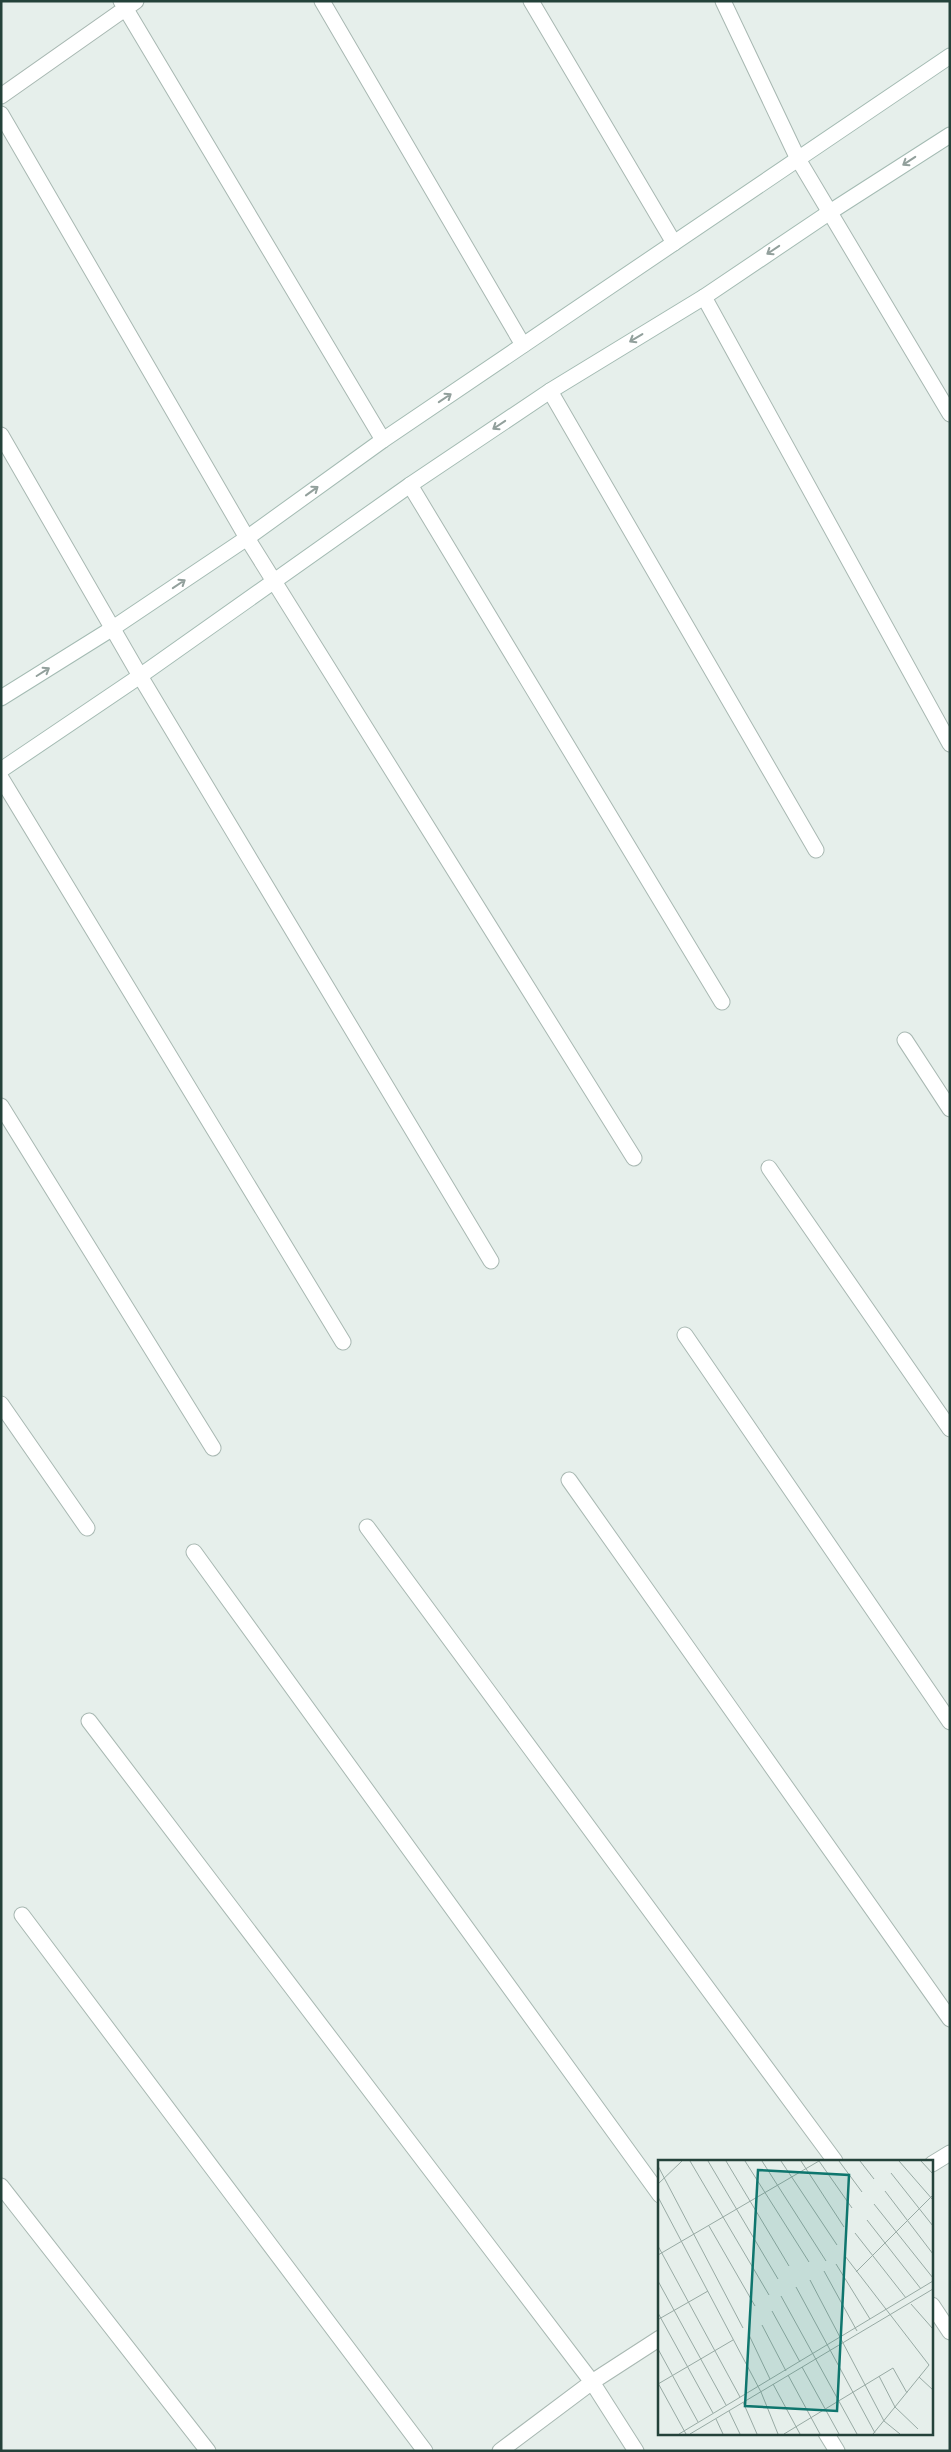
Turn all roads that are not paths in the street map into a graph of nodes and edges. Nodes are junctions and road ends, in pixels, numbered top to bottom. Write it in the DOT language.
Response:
graph roads {
  1 [pos="322,1"];
  2 [pos="532,1"];
  3 [pos="723,1"];
  4 [pos="128,4"];
  5 [pos="950,56"];
  6 [pos="1,96"];
  7 [pos="1,114"];
  8 [pos="950,135"];
  9 [pos="798,159"];
  10 [pos="830,212"];
  11 [pos="674,243"];
  12 [pos="704,297"];
  13 [pos="522,345"];
  14 [pos="550,391"];
  15 [pos="950,414"];
  16 [pos="1,436"];
  17 [pos="383,440"];
  18 [pos="410,485"];
  19 [pos="247,538"];
  20 [pos="274,581"];
  21 [pos="113,628"];
  22 [pos="140,676"];
  23 [pos="1,698"];
  24 [pos="950,744"];
  25 [pos="1,770"];
  26 [pos="1,778"];
  27 [pos="816,850"];
  28 [pos="722,1002"];
  29 [pos="905,1040"];
  30 [pos="1,1106"];
  31 [pos="950,1110"];
  32 [pos="634,1158"];
  33 [pos="769,1168"];
  34 [pos="491,1261"];
  35 [pos="685,1335"];
  36 [pos="343,1342"];
  37 [pos="1,1404"];
  38 [pos="950,1429"];
  39 [pos="213,1448"];
  40 [pos="569,1480"];
  41 [pos="367,1527"];
  42 [pos="87,1528"];
  43 [pos="194,1552"];
  44 [pos="89,1720"];
  45 [pos="950,1722"];
  46 [pos="22,1915"];
  47 [pos="950,2019"];
  48 [pos="950,2153"];
  49 [pos="834,2160"];
  50 [pos="934,2163"];
  51 [pos="1,2186"];
  52 [pos="658,2192"];
  53 [pos="934,2308"];
  54 [pos="950,2332"];
  55 [pos="658,2339"];
  56 [pos="592,2382"];
  57 [pos="827,2434"];
  58 [pos="208,2451"];
  59 [pos="425,2451"];
  60 [pos="500,2451"];
  61 [pos="636,2451"];
  62 [pos="837,2451"];
  1 -- 13 [label="street"];
  2 -- 11 [label="street"];
  3 -- 9 [label="street"];
  4 -- 6 [label="street"];
  4 -- 17 [label="street"];
  5 -- 9 [label="street"];
  7 -- 19 [label="street"];
  8 -- 10 [label="street, one-way"];
  9 -- 10 [label="street"];
  9 -- 11 [label="street"];
  10 -- 12 [label="street, one-way"];
  10 -- 15 [label="street"];
  11 -- 13 [label="street"];
  12 -- 14 [label="street, one-way"];
  12 -- 24 [label="street"];
  17 -- 13 [label="street, one-way"];
  14 -- 18 [label="street, one-way"];
  14 -- 27 [label="street"];
  16 -- 21 [label="street"];
  19 -- 17 [label="street, one-way"];
  18 -- 20 [label="street"];
  18 -- 28 [label="street"];
  19 -- 20 [label="street"];
  21 -- 19 [label="street, one-way"];
  20 -- 22 [label="street"];
  20 -- 32 [label="street"];
  21 -- 22 [label="street"];
  23 -- 21 [label="street, one-way"];
  22 -- 25 [label="street"];
  22 -- 34 [label="street"];
  26 -- 36 [label="street"];
  29 -- 31 [label="street"];
  30 -- 39 [label="street"];
  33 -- 38 [label="street"];
  35 -- 45 [label="street"];
  37 -- 42 [label="street"];
  40 -- 47 [label="street"];
  41 -- 49 [label="street"];
  43 -- 52 [label="street"];
  44 -- 56 [label="street"];
  46 -- 59 [label="street"];
  48 -- 50 [label="street"];
  51 -- 58 [label="street"];
  53 -- 54 [label="street"];
  55 -- 56 [label="street"];
  56 -- 60 [label="street"];
  56 -- 61 [label="street"];
  57 -- 62 [label="street"];
}
